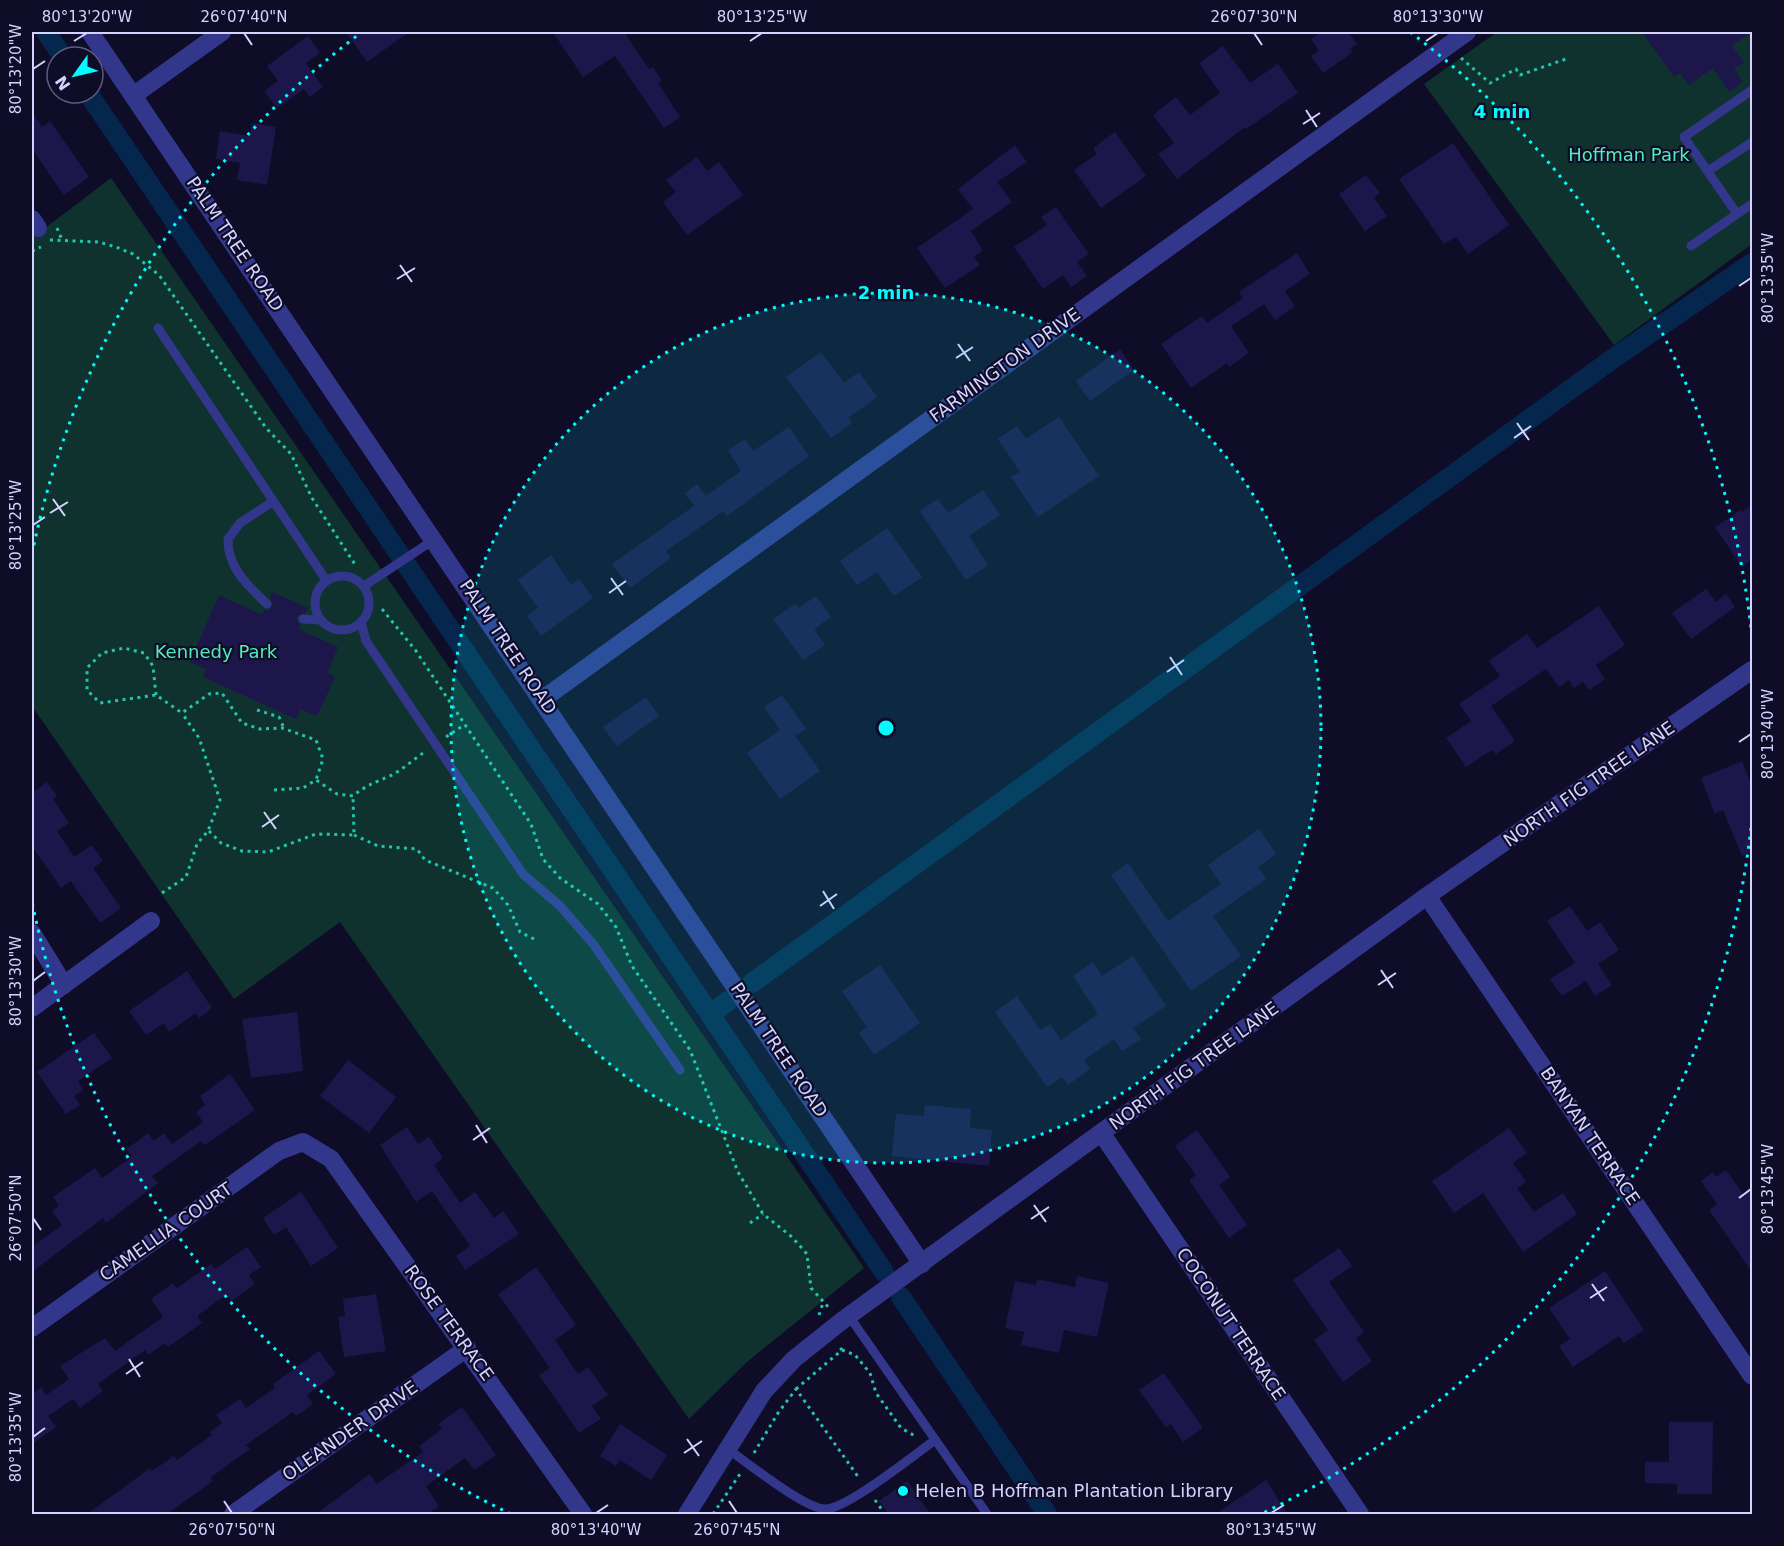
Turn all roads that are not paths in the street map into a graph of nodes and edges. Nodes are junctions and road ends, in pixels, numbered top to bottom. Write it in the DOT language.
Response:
graph roads {
  1 [pos="90,32"];
  2 [pos="222,32"];
  3 [pos="1467,32"];
  4 [pos="1752,90"];
  5 [pos="134,95"];
  6 [pos="1752,142"];
  7 [pos="1708,171"];
  8 [pos="1752,204"];
  9 [pos="1737,214"];
  10 [pos="1690,246"];
  11 [pos="158,328"];
  12 [pos="272,502"];
  13 [pos="429,543"];
  14 [pos="326,580"];
  15 [pos="364,586"];
  16 [pos="267,604"];
  17 [pos="303,619"];
  18 [pos="321,620"];
  19 [pos="362,622"];
  20 [pos="1752,670"];
  21 [pos="543,699"];
  22 [pos="1427,896"];
  23 [pos="151,921"];
  24 [pos="32,933"];
  25 [pos="64,985"];
  26 [pos="32,1008"];
  27 [pos="680,1070"];
  28 [pos="1102,1134"];
  29 [pos="303,1142"];
  30 [pos="922,1264"];
  31 [pos="849,1316"];
  32 [pos="32,1328"];
  33 [pos="467,1348"];
  34 [pos="1752,1376"];
  35 [pos="935,1440"];
  36 [pos="726,1448"];
  37 [pos="233,1515"];
  38 [pos="583,1515"];
  39 [pos="687,1515"];
  40 [pos="987,1515"];
  41 [pos="1360,1515"];
  1 -- 5 [label="street, PALM TREE ROAD"];
  2 -- 5 [label="street"];
  3 -- 21 [label="street, FARMINGTON DRIVE"];
  4 -- 7 [label="lane"];
  5 -- 13 [label="street, PALM TREE ROAD"];
  6 -- 7 [label="lane"];
  7 -- 9 [label="lane"];
  8 -- 9 [label="lane"];
  9 -- 10 [label="lane"];
  11 -- 12 [label="lane"];
  12 -- 14 [label="lane"];
  12 -- 16 [label="lane"];
  13 -- 15 [label="lane"];
  13 -- 21 [label="street, PALM TREE ROAD"];
  14 -- 15 [label="lane"];
  14 -- 18 [label="lane"];
  15 -- 19 [label="lane"];
  17 -- 18 [label="lane"];
  18 -- 19 [label="lane"];
  19 -- 27 [label="lane"];
  20 -- 22 [label="street, NORTH FIG TREE LANE"];
  21 -- 30 [label="street, PALM TREE ROAD"];
  22 -- 28 [label="street, NORTH FIG TREE LANE"];
  22 -- 34 [label="street, BANYAN TERRACE"];
  23 -- 25 [label="street"];
  24 -- 25 [label="street"];
  25 -- 26 [label="street"];
  28 -- 30 [label="street, NORTH FIG TREE LANE"];
  28 -- 41 [label="street, COCONUT TERRACE"];
  29 -- 32 [label="street, CAMELLIA COURT"];
  29 -- 33 [label="street, ROSE TERRACE"];
  30 -- 31 [label="street, NORTH FIG TREE LANE"];
  31 -- 35 [label="lane"];
  31 -- 36 [label="street, NORTH FIG TREE LANE"];
  33 -- 37 [label="street, OLEANDER DRIVE"];
  33 -- 38 [label="street, ROSE TERRACE"];
  35 -- 36 [label="lane"];
  35 -- 40 [label="lane"];
  36 -- 39 [label="street, NORTH FIG TREE LANE"];
}
